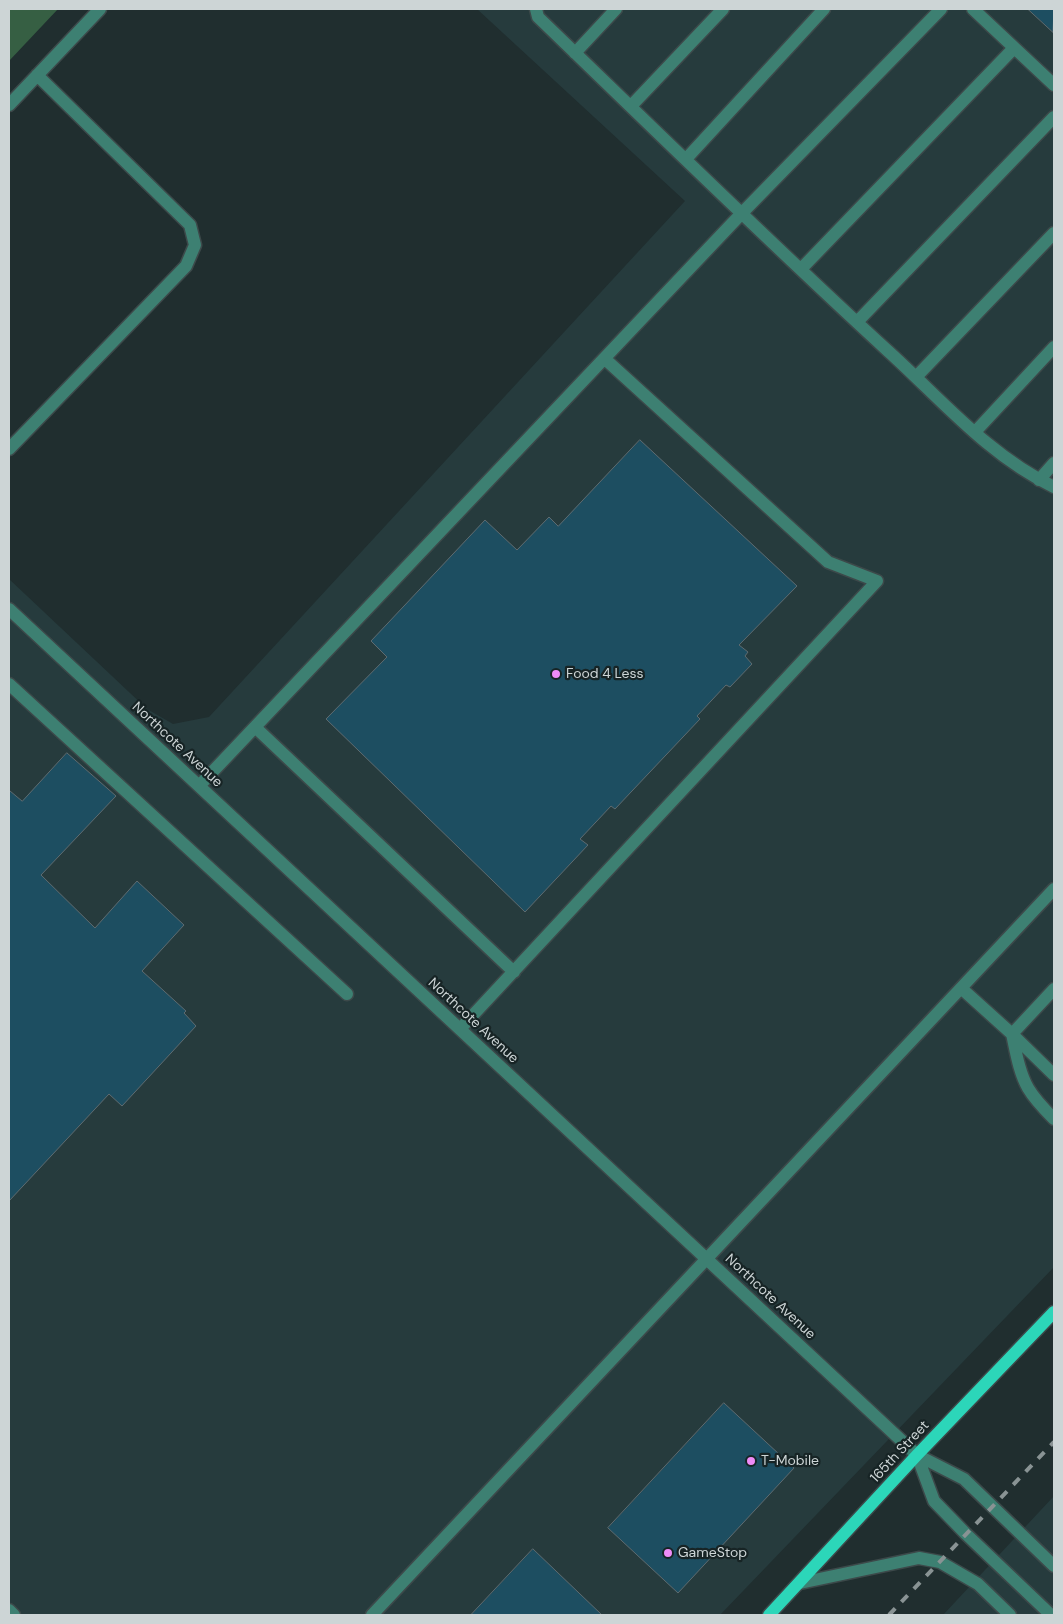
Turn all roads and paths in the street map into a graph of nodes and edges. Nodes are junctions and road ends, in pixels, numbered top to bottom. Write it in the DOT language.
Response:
graph roads {
  1 [pos="100,9"];
  2 [pos="536,9"];
  3 [pos="616,9"];
  4 [pos="723,9"];
  5 [pos="824,9"];
  6 [pos="940,9"];
  7 [pos="973,9"];
  8 [pos="1014,48"];
  9 [pos="575,53"];
  10 [pos="37,75"];
  11 [pos="1054,85"];
  12 [pos="9,105"];
  13 [pos="631,106"];
  14 [pos="1054,117"];
  15 [pos="686,159"];
  16 [pos="742,213"];
  17 [pos="1054,233"];
  18 [pos="802,270"];
  19 [pos="857,322"];
  20 [pos="1054,347"];
  21 [pos="605,359"];
  22 [pos="916,377"];
  23 [pos="975,432"];
  24 [pos="9,449"];
  25 [pos="1054,463"];
  26 [pos="1039,480"];
  27 [pos="1054,487"];
  28 [pos="9,609"];
  29 [pos="9,684"];
  30 [pos="255,727"];
  31 [pos="199,786"];
  32 [pos="1054,889"];
  33 [pos="514,972"];
  34 [pos="961,988"];
  35 [pos="1054,989"];
  36 [pos="347,994"];
  37 [pos="460,1029"];
  38 [pos="1012,1034"];
  39 [pos="1054,1075"];
  40 [pos="1054,1120"];
  41 [pos="707,1259"];
  42 [pos="1054,1312"];
  43 [pos="917,1455"];
  44 [pos="1054,1566"];
  45 [pos="800,1583"];
  46 [pos="9,1610"];
  47 [pos="14,1615"];
  48 [pos="372,1615"];
  49 [pos="770,1615"];
  50 [pos="1010,1615"];
  51 [pos="1051,1615"];
  1 -- 10 [label="street"];
  2 -- 9 [label="street"];
  3 -- 9 [label="street"];
  4 -- 13 [label="street"];
  5 -- 15 [label="street"];
  6 -- 16 [label="street"];
  7 -- 8 [label="street"];
  8 -- 11 [label="street"];
  8 -- 18 [label="street"];
  9 -- 13 [label="street"];
  10 -- 12 [label="street"];
  10 -- 24 [label="street"];
  13 -- 15 [label="street"];
  14 -- 19 [label="street"];
  15 -- 16 [label="street"];
  16 -- 18 [label="street"];
  16 -- 21 [label="street"];
  17 -- 22 [label="street"];
  18 -- 19 [label="street"];
  19 -- 22 [label="street"];
  20 -- 23 [label="street"];
  21 -- 30 [label="street"];
  21 -- 33 [label="street"];
  22 -- 23 [label="street"];
  23 -- 26 [label="street"];
  25 -- 26 [label="street"];
  26 -- 27 [label="street"];
  28 -- 31 [label="street, Northcote Avenue"];
  29 -- 36 [label="street"];
  30 -- 31 [label="street"];
  30 -- 33 [label="street"];
  31 -- 37 [label="street, Northcote Avenue"];
  32 -- 34 [label="street"];
  33 -- 37 [label="street"];
  34 -- 38 [label="street"];
  34 -- 41 [label="street"];
  35 -- 38 [label="street"];
  37 -- 41 [label="street, Northcote Avenue"];
  38 -- 39 [label="street"];
  38 -- 40 [label="street"];
  41 -- 43 [label="street, Northcote Avenue"];
  41 -- 48 [label="street"];
  42 -- 43 [label="main road, 165th Street"];
  43 -- 44 [label="street"];
  43 -- 45 [label="main road, 165th Street"];
  43 -- 51 [label="street"];
  45 -- 49 [label="main road, 165th Street"];
  45 -- 50 [label="street"];
  46 -- 47 [label="street"];
}
